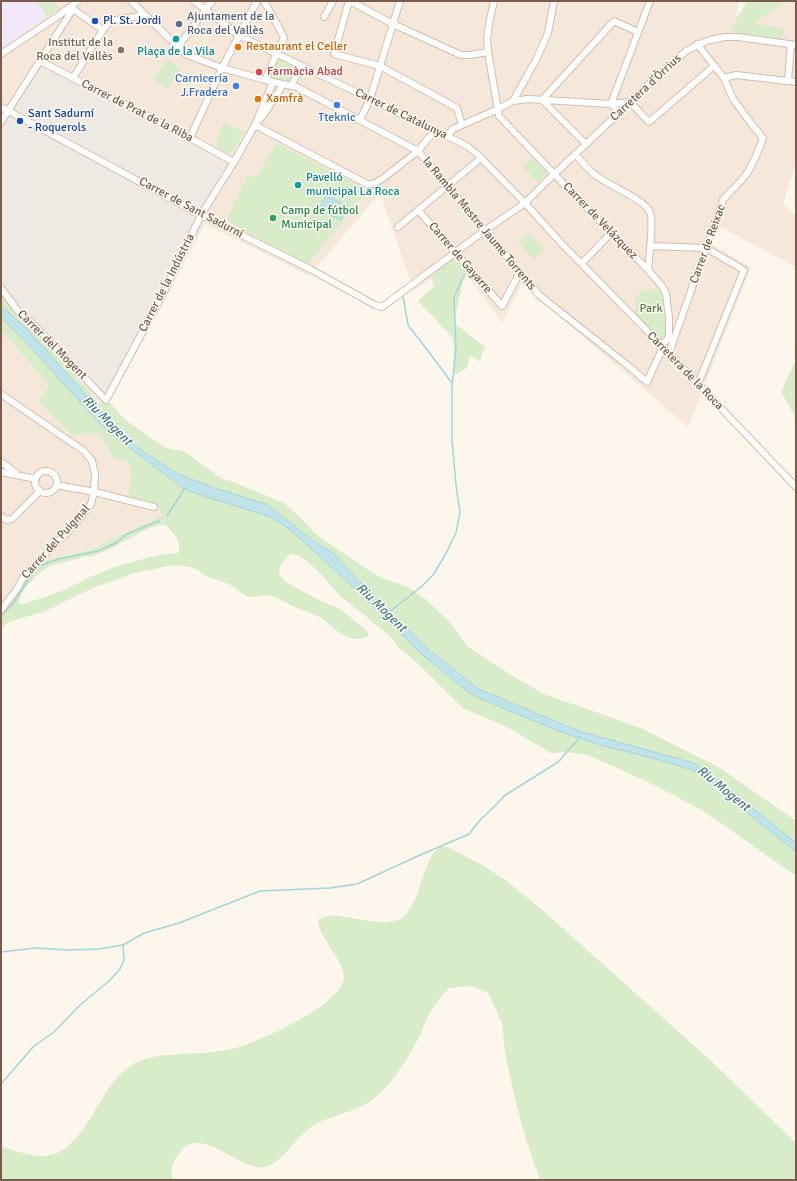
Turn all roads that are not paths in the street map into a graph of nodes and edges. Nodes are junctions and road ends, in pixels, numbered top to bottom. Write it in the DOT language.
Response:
graph roads {
  1 [pos="78,1"];
  2 [pos="131,1"];
  3 [pos="194,1"];
  4 [pos="212,1"];
  5 [pos="257,1"];
  6 [pos="264,1"];
  7 [pos="333,1"];
  8 [pos="349,1"];
  9 [pos="400,1"];
  10 [pos="494,1"];
  11 [pos="554,1"];
  12 [pos="650,1"];
  13 [pos="71,8"];
  14 [pos="206,10"];
  15 [pos="145,15"];
  16 [pos="324,17"];
  17 [pos="393,24"];
  18 [pos="103,30"];
  19 [pos="638,32"];
  20 [pos="240,36"];
  21 [pos="697,44"];
  22 [pos="794,45"];
  23 [pos="178,47"];
  24 [pos="488,52"];
  25 [pos="276,53"];
  26 [pos="1,54"];
  27 [pos="40,61"];
  28 [pos="380,66"];
  29 [pos="714,66"];
  30 [pos="303,67"];
  31 [pos="222,68"];
  32 [pos="73,78"];
  33 [pos="724,78"];
  34 [pos="265,80"];
  35 [pos="788,81"];
  36 [pos="273,82"];
  37 [pos="796,82"];
  38 [pos="282,84"];
  39 [pos="291,86"];
  40 [pos="370,99"];
  41 [pos="542,100"];
  42 [pos="513,101"];
  43 [pos="630,102"];
  44 [pos="611,104"];
  45 [pos="1,107"];
  46 [pos="498,110"];
  47 [pos="8,111"];
  48 [pos="617,115"];
  49 [pos="360,120"];
  50 [pos="1,122"];
  51 [pos="255,125"];
  52 [pos="462,125"];
  53 [pos="435,130"];
  54 [pos="447,136"];
  55 [pos="190,138"];
  56 [pos="586,144"];
  57 [pos="418,151"];
  58 [pos="575,154"];
  59 [pos="481,158"];
  60 [pos="234,162"];
  61 [pos="554,174"];
  62 [pos="447,187"];
  63 [pos="525,203"];
  64 [pos="418,210"];
  65 [pos="202,215"];
  66 [pos="398,227"];
  67 [pos="484,231"];
  68 [pos="612,233"];
  69 [pos="650,246"];
  70 [pos="706,248"];
  71 [pos="455,252"];
  72 [pos="582,264"];
  73 [pos="648,270"];
  74 [pos="520,272"];
  75 [pos="1,288"];
  76 [pos="382,306"];
  77 [pos="670,327"];
  78 [pos="678,328"];
  79 [pos="662,346"];
  80 [pos="669,353"];
  81 [pos="698,384"];
  82 [pos="1,394"];
  83 [pos="106,400"];
  84 [pos="1,462"];
  85 [pos="1,472"];
  86 [pos="19,475"];
  87 [pos="36,479"];
  88 [pos="57,485"];
  89 [pos="796,487"];
  90 [pos="40,491"];
  91 [pos="94,492"];
  92 [pos="154,507"];
  93 [pos="1,516"];
  94 [pos="1,610"];
  1 -- 13 [label="street"];
  2 -- 15 [label="street, la Rambla Mestre Jaume Torrents"];
  3 -- 14 [label="street, Carrer de Catalunya"];
  4 -- 14 [label="street"];
  5 -- 20 [label="street"];
  6 -- 25 [label="street"];
  7 -- 16 [label="street"];
  8 -- 17 [label="street"];
  8 -- 28 [label="street"];
  9 -- 17 [label="street"];
  10 -- 24 [label="street"];
  11 -- 42 [label="street"];
  12 -- 19 [label="street"];
  13 -- 18 [label="street"];
  13 -- 26 [label="street"];
  13 -- 27 [label="street"];
  14 -- 20 [label="street, Carrer de Catalunya"];
  14 -- 23 [label="street"];
  15 -- 18 [label="street"];
  15 -- 23 [label="street, la Rambla Mestre Jaume Torrents"];
  17 -- 24 [label="street"];
  17 -- 28 [label="street"];
  18 -- 32 [label="street"];
  19 -- 41 [label="street"];
  19 -- 44 [label="street"];
  20 -- 25 [label="street, Carrer de Catalunya"];
  20 -- 31 [label="street"];
  21 -- 22 [label="street, Carretera d'Òrrius"];
  21 -- 29 [label="street, Carrer de Reixac"];
  21 -- 43 [label="street, Carretera d'Òrrius"];
  22 -- 35 [label="street"];
  23 -- 31 [label="street, la Rambla Mestre Jaume Torrents"];
  24 -- 46 [label="street"];
  25 -- 30 [label="street, Carrer de Catalunya"];
  25 -- 34 [label="street"];
  27 -- 32 [label="street, Carrer de Prat de la Riba"];
  27 -- 47 [label="street"];
  28 -- 40 [label="street"];
  28 -- 52 [label="street"];
  29 -- 33 [label="street, Carrer de Reixac"];
  29 -- 43 [label="street"];
  30 -- 39 [label="street"];
  30 -- 40 [label="street, Carrer de Catalunya"];
  31 -- 34 [label="street, la Rambla Mestre Jaume Torrents"];
  31 -- 55 [label="street"];
  32 -- 55 [label="street, Carrer de Prat de la Riba"];
  33 -- 35 [label="street"];
  33 -- 70 [label="street, Carrer de Reixac"];
  34 -- 36 [label="street, la Rambla Mestre Jaume Torrents"];
  35 -- 37 [label="street"];
  36 -- 38 [label="street, la Rambla Mestre Jaume Torrents"];
  36 -- 51 [label="street, Carrer de la Indústria"];
  38 -- 39 [label="street, la Rambla Mestre Jaume Torrents"];
  38 -- 51 [label="street, Carrer de la Indústria"];
  39 -- 49 [label="street, la Rambla Mestre Jaume Torrents"];
  40 -- 49 [label="street"];
  40 -- 53 [label="street, Carrer de Catalunya"];
  41 -- 42 [label="street"];
  41 -- 44 [label="street"];
  41 -- 56 [label="street"];
  42 -- 46 [label="street"];
  43 -- 44 [label="street"];
  43 -- 48 [label="street, Carretera d'Òrrius"];
  44 -- 48 [label="street"];
  45 -- 47 [label="street, Carrer de Sant Sadurní"];
  46 -- 52 [label="street"];
  46 -- 61 [label="street, Carrer de Velázquez"];
  47 -- 50 [label="street"];
  47 -- 65 [label="street, Carrer de Sant Sadurní"];
  48 -- 56 [label="street, Carretera d'Òrrius"];
  49 -- 57 [label="street, la Rambla Mestre Jaume Torrents"];
  51 -- 57 [label="street"];
  51 -- 60 [label="street, Carrer de la Indústria"];
  52 -- 54 [label="street"];
  53 -- 54 [label="street, Carrer de Catalunya"];
  53 -- 57 [label="street"];
  54 -- 59 [label="street, Carrer de Catalunya"];
  55 -- 60 [label="street, Carrer de Prat de la Riba"];
  56 -- 58 [label="street, Carretera d'Òrrius"];
  57 -- 62 [label="street, la Rambla Mestre Jaume Torrents"];
  58 -- 61 [label="street, Carretera d'Òrrius"];
  58 -- 69 [label="street"];
  59 -- 62 [label="street"];
  59 -- 63 [label="street, Carrer de Catalunya"];
  60 -- 65 [label="street, Carrer de la Indústria"];
  61 -- 63 [label="street, Carretera d'Òrrius"];
  61 -- 68 [label="street, Carrer de Velázquez"];
  62 -- 64 [label="street"];
  62 -- 67 [label="street, la Rambla Mestre Jaume Torrents"];
  63 -- 67 [label="street, Carretera d'Òrrius"];
  63 -- 72 [label="street, Carretera de la Roca"];
  64 -- 66 [label="street"];
  64 -- 71 [label="street, Carrer de Gayarre"];
  65 -- 76 [label="street, Carrer de Sant Sadurní"];
  65 -- 83 [label="street, Carrer de la Indústria"];
  67 -- 71 [label="street, Carretera d'Òrrius"];
  67 -- 74 [label="street, la Rambla Mestre Jaume Torrents"];
  68 -- 72 [label="street"];
  68 -- 73 [label="street, Carrer de Velázquez"];
  69 -- 70 [label="street"];
  69 -- 73 [label="street"];
  70 -- 78 [label="street, Carrer de Reixac"];
  70 -- 81 [label="street"];
  71 -- 74 [label="street, Carrer de Gayarre"];
  71 -- 76 [label="street, Carretera d'Òrrius"];
  72 -- 79 [label="street, Carretera de la Roca"];
  73 -- 77 [label="street, Carrer de Velázquez"];
  74 -- 79 [label="street, la Rambla Mestre Jaume Torrents"];
  75 -- 83 [label="street, Carrer del Mogent"];
  77 -- 78 [label="street"];
  77 -- 79 [label="street"];
  78 -- 80 [label="street, Carrer de Reixac"];
  79 -- 80 [label="street, Carretera de la Roca"];
  80 -- 81 [label="street, Carretera de la Roca"];
  81 -- 89 [label="street, Carretera de la Roca"];
  82 -- 91 [label="street, Carrer del Puigmal"];
  84 -- 86 [label="street"];
  85 -- 86 [label="street"];
  86 -- 87 [label="street"];
  87 -- 88 [label="street"];
  87 -- 90 [label="street"];
  88 -- 90 [label="street"];
  88 -- 91 [label="street"];
  90 -- 93 [label="street"];
  91 -- 92 [label="street"];
  91 -- 94 [label="street, Carrer del Puigmal"];
}
